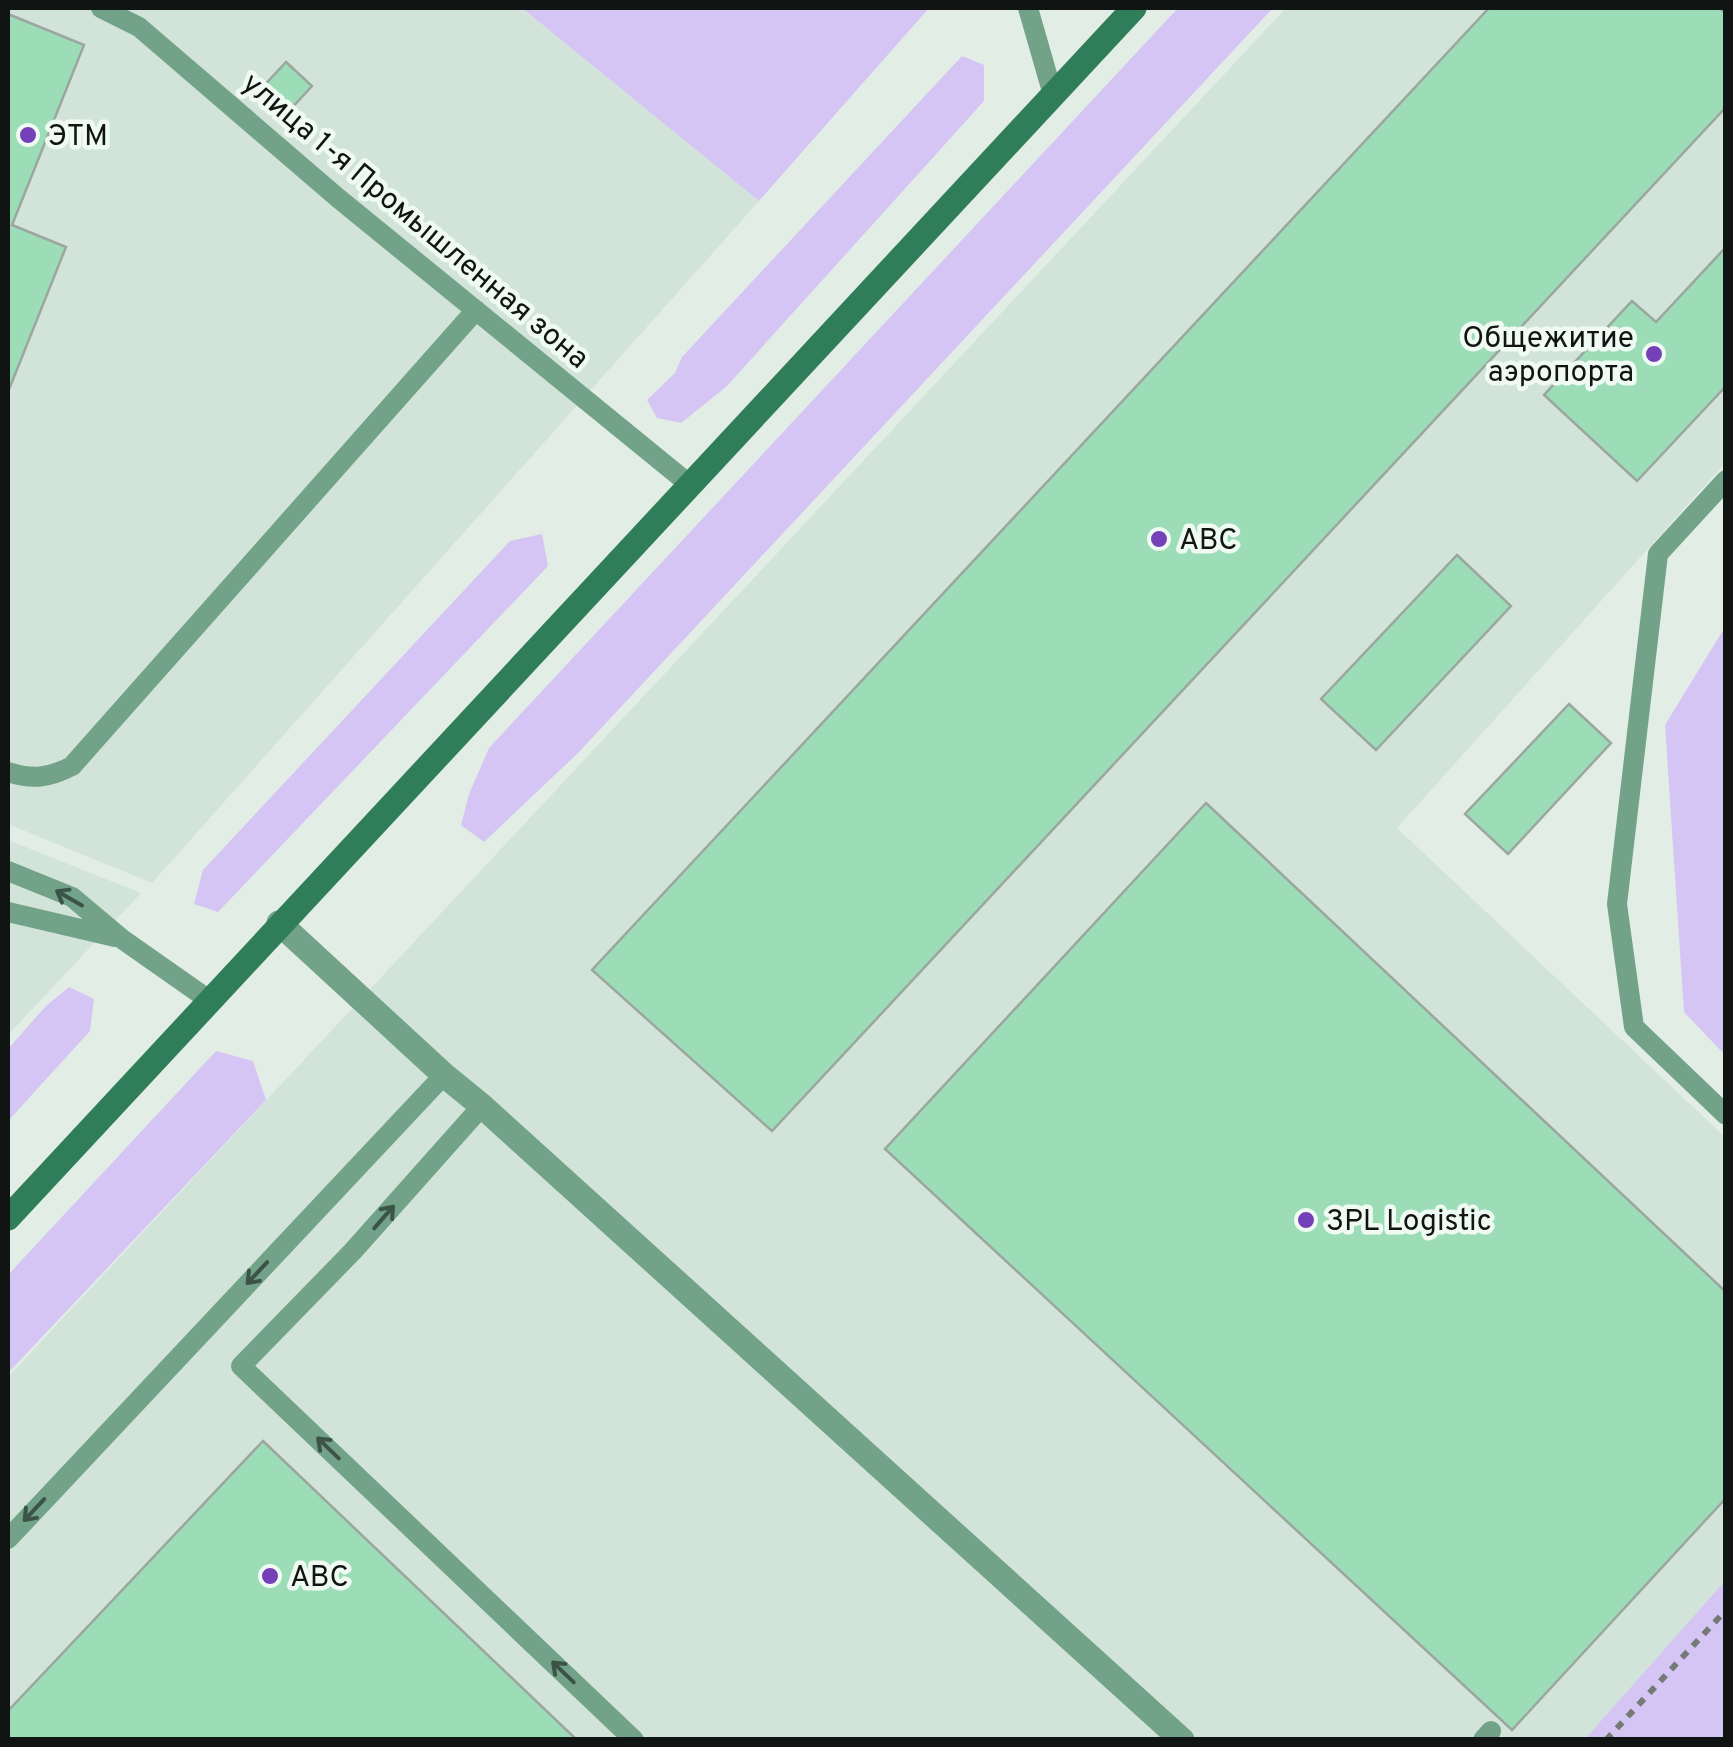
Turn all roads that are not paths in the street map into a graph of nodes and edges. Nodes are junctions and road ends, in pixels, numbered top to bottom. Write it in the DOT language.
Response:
graph roads {
  1 [pos="100,8"];
  2 [pos="1028,8"];
  3 [pos="1134,8"];
  4 [pos="1052,95"];
  5 [pos="476,310"];
  6 [pos="1726,480"];
  7 [pos="690,484"];
  8 [pos="8,772"];
  9 [pos="8,872"];
  10 [pos="8,912"];
  11 [pos="280,922"];
  12 [pos="122,938"];
  13 [pos="209,1000"];
  14 [pos="444,1075"];
  15 [pos="482,1106"];
  16 [pos="1726,1115"];
  17 [pos="8,1218"];
  18 [pos="8,1539"];
  19 [pos="634,1740"];
  20 [pos="1182,1740"];
  1 -- 5 [label="lane, улица 1-я Промышленная зона"];
  2 -- 4 [label="lane"];
  3 -- 4 [label="main road"];
  4 -- 7 [label="main road"];
  5 -- 7 [label="lane, улица 1-я Промышленная зона"];
  5 -- 8 [label="lane"];
  6 -- 16 [label="lane"];
  7 -- 11 [label="main road"];
  12 -- 9 [label="lane, one-way"];
  10 -- 12 [label="lane"];
  11 -- 13 [label="main road"];
  11 -- 14 [label="street"];
  12 -- 13 [label="lane"];
  13 -- 17 [label="main road"];
  14 -- 15 [label="street"];
  14 -- 18 [label="lane, one-way"];
  19 -- 15 [label="lane, one-way"];
  15 -- 20 [label="street"];
}
